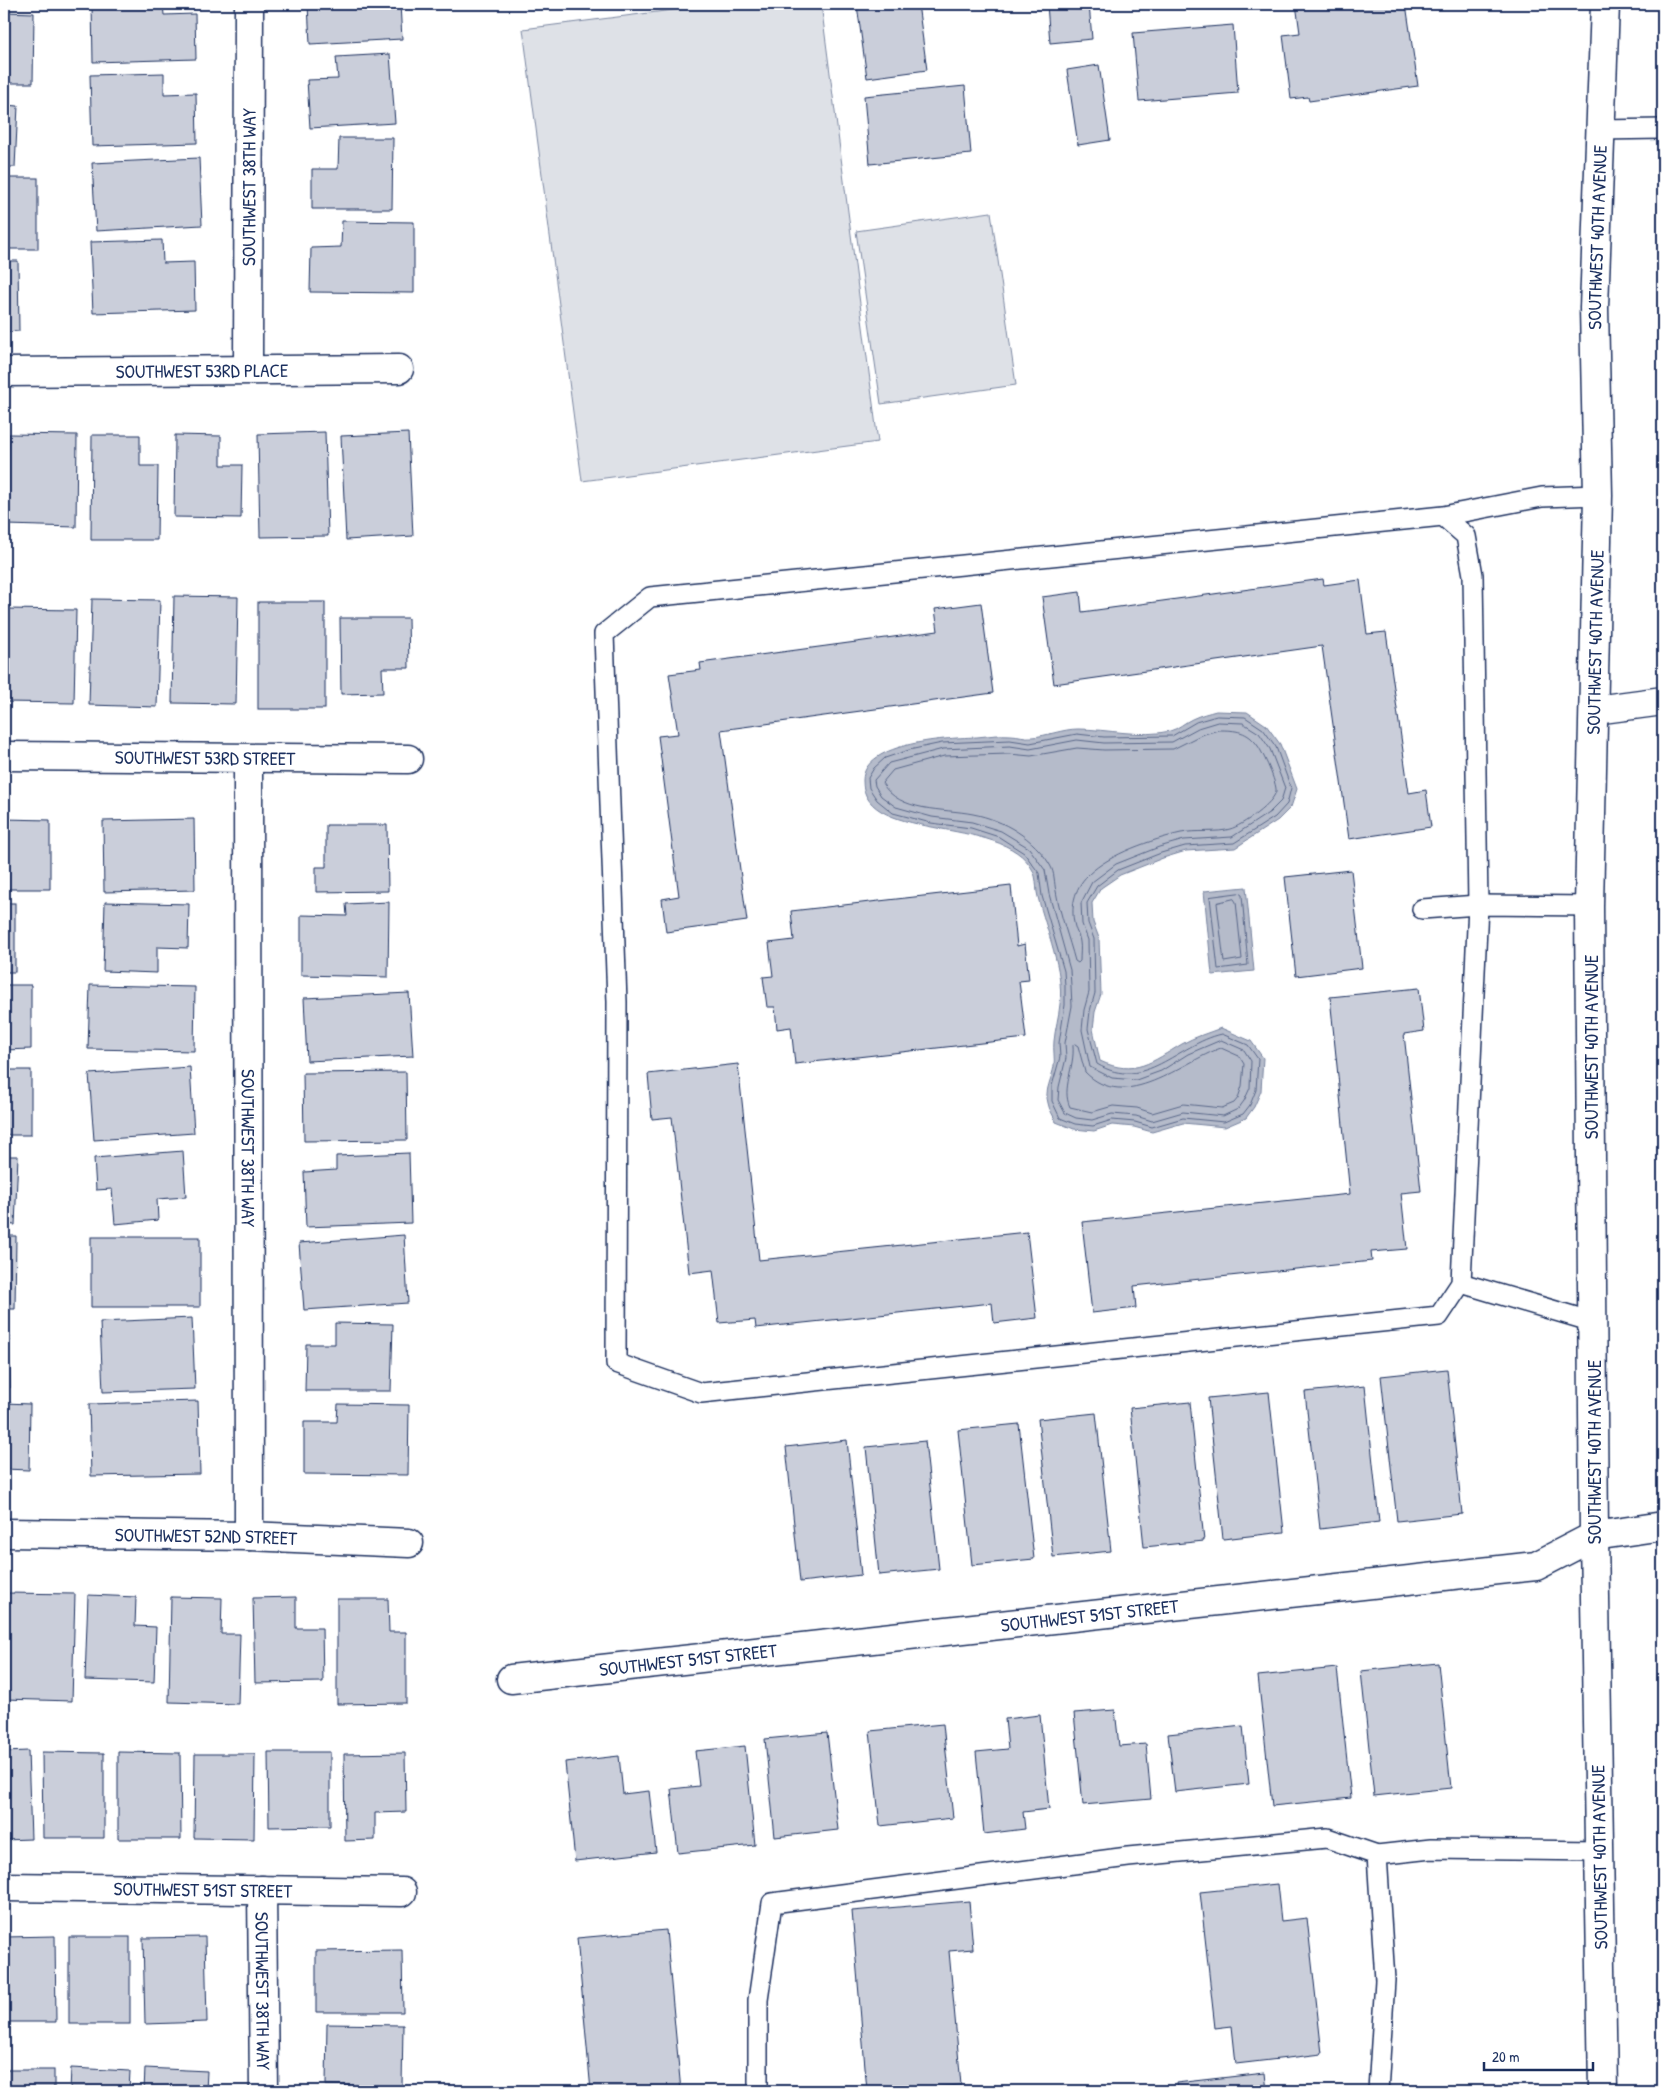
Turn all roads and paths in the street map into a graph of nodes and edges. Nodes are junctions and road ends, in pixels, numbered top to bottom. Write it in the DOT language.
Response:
graph roads {
  1 [pos="249,4"];
  2 [pos="1605,4"];
  3 [pos="1663,129"];
  4 [pos="1599,130"];
  5 [pos="248,369"];
  6 [pos="399,369"];
  7 [pos="4,372"];
  8 [pos="1598,495"];
  9 [pos="1443,516"];
  10 [pos="1663,701"];
  11 [pos="1595,710"];
  12 [pos="4,756"];
  13 [pos="248,759"];
  14 [pos="408,759"];
  15 [pos="1478,905"];
  16 [pos="1590,906"];
  17 [pos="1422,909"];
  18 [pos="1461,1283"];
  19 [pos="1592,1322"];
  20 [pos="1663,1526"];
  21 [pos="4,1534"];
  22 [pos="249,1536"];
  23 [pos="1594,1536"];
  24 [pos="409,1543"];
  25 [pos="511,1679"];
  26 [pos="1599,1851"];
  27 [pos="1378,1855"];
  28 [pos="4,1888"];
  29 [pos="262,1890"];
  30 [pos="402,1892"];
  31 [pos="264,2091"];
  32 [pos="758,2091"];
  33 [pos="1378,2091"];
  34 [pos="1603,2091"];
  1 -- 5 [label="street, SOUTHWEST 38TH WAY"];
  2 -- 4 [label="street, SOUTHWEST 40TH AVENUE"];
  3 -- 4 [label="lane"];
  4 -- 8 [label="street, SOUTHWEST 40TH AVENUE"];
  5 -- 6 [label="street, SOUTHWEST 53RD PLACE"];
  5 -- 7 [label="street, SOUTHWEST 53RD PLACE"];
  8 -- 9 [label="lane"];
  8 -- 11 [label="street, SOUTHWEST 40TH AVENUE"];
  9 -- 15 [label="lane"];
  9 -- 18 [label="lane"];
  10 -- 11 [label="street"];
  11 -- 16 [label="street, SOUTHWEST 40TH AVENUE"];
  12 -- 13 [label="street, SOUTHWEST 53RD STREET"];
  13 -- 14 [label="street, SOUTHWEST 53RD STREET"];
  13 -- 22 [label="street, SOUTHWEST 38TH WAY"];
  15 -- 16 [label="lane"];
  15 -- 17 [label="lane"];
  15 -- 18 [label="lane"];
  16 -- 19 [label="street, SOUTHWEST 40TH AVENUE"];
  18 -- 19 [label="lane"];
  19 -- 23 [label="street, SOUTHWEST 40TH AVENUE"];
  20 -- 23 [label="street, SOUTHWEST 51ST STREET"];
  21 -- 22 [label="street, SOUTHWEST 52ND STREET"];
  22 -- 24 [label="street, SOUTHWEST 52ND STREET"];
  23 -- 25 [label="street, SOUTHWEST 51ST STREET"];
  23 -- 26 [label="street, SOUTHWEST 40TH AVENUE"];
  26 -- 27 [label="lane"];
  26 -- 34 [label="street, SOUTHWEST 40TH AVENUE"];
  27 -- 32 [label="lane"];
  27 -- 33 [label="lane"];
  28 -- 29 [label="street, SOUTHWEST 51ST STREET"];
  29 -- 30 [label="street, SOUTHWEST 51ST STREET"];
  29 -- 31 [label="street, SOUTHWEST 38TH WAY"];
}
